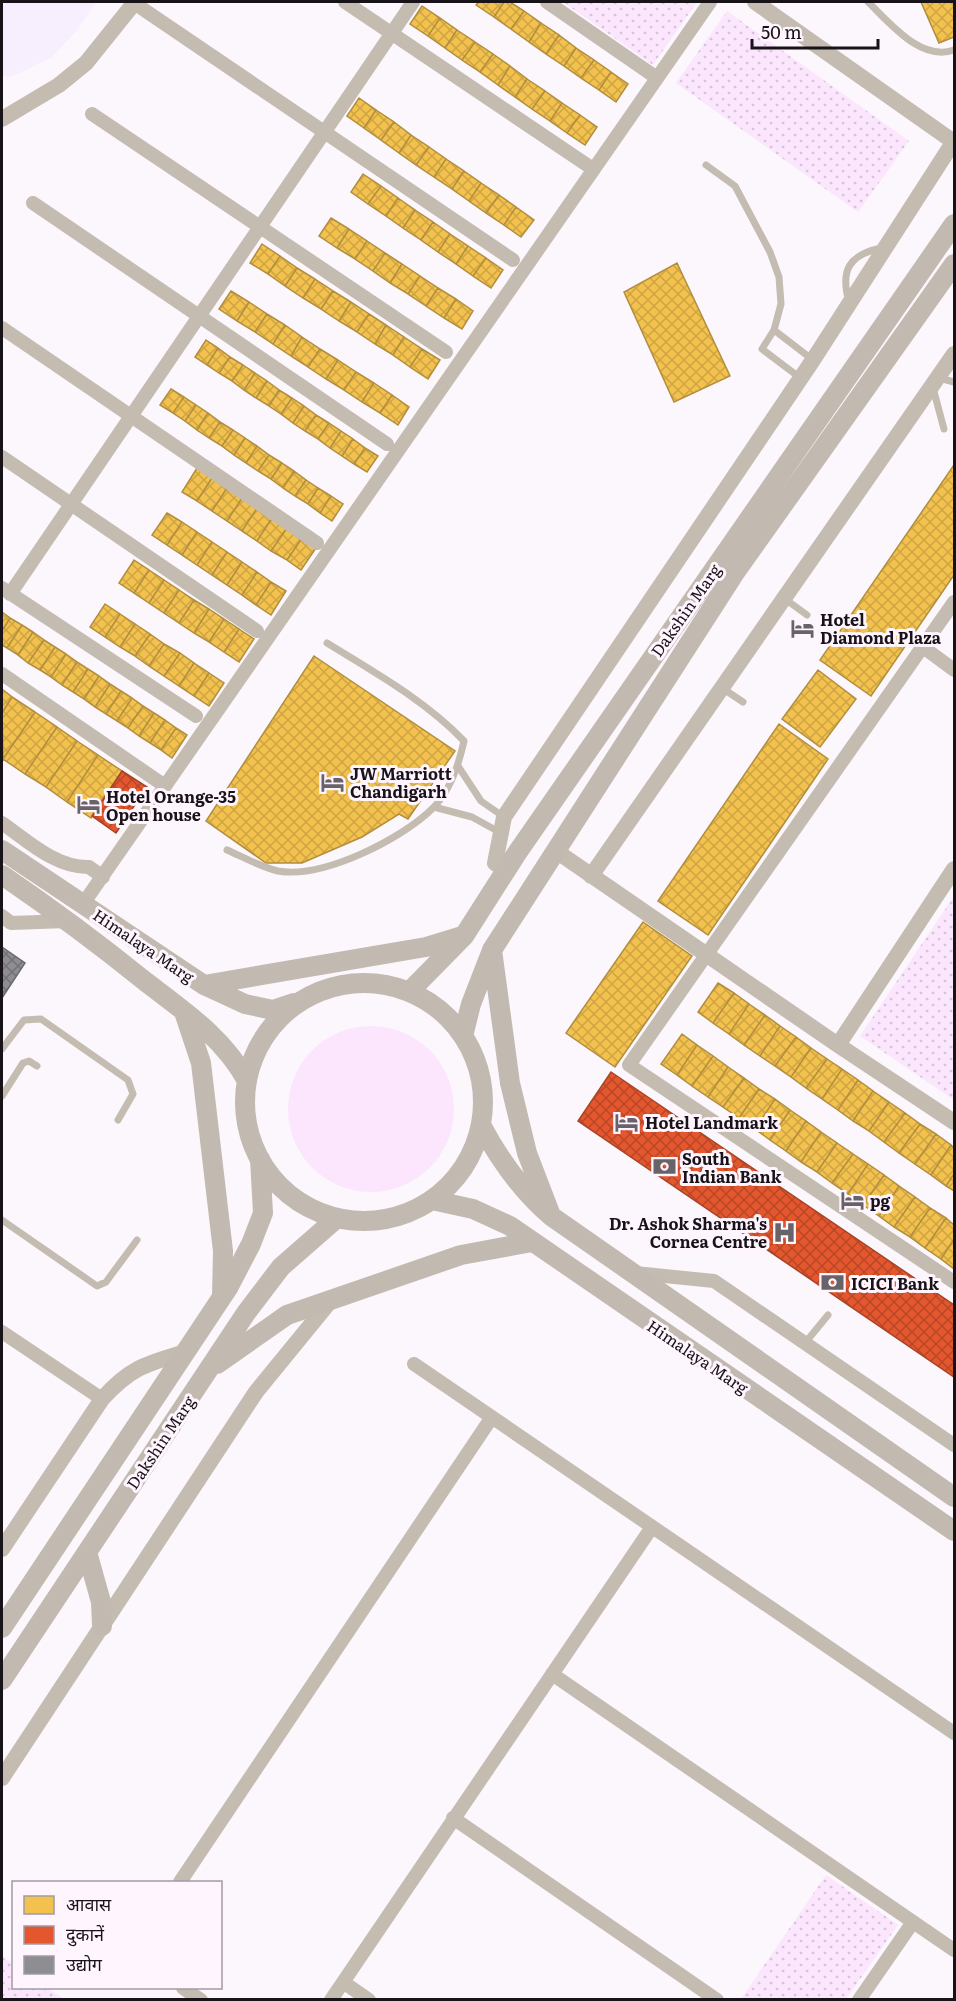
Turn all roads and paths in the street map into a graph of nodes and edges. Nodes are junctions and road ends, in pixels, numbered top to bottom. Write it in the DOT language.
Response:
graph roads {
  1 [pos="135,2"];
  2 [pos="345,2"];
  3 [pos="413,2"];
  4 [pos="547,2"];
  5 [pos="710,2"];
  6 [pos="755,2"];
  7 [pos="868,2"];
  8 [pos="392,33"];
  9 [pos="954,50"];
  10 [pos="657,78"];
  11 [pos="92,114"];
  12 [pos="2,119"];
  13 [pos="324,133"];
  14 [pos="954,141"];
  15 [pos="706,165"];
  16 [pos="593,169"];
  17 [pos="33,203"];
  18 [pos="954,224"];
  19 [pos="261,225"];
  20 [pos="513,260"];
  21 [pos="954,264"];
  22 [pos="200,315"];
  23 [pos="2,328"];
  24 [pos="774,330"];
  25 [pos="446,352"];
  26 [pos="954,354"];
  27 [pos="813,360"];
  28 [pos="801,378"];
  29 [pos="942,382"];
  30 [pos="130,417"];
  31 [pos="944,429"];
  32 [pos="387,444"];
  33 [pos="2,457"];
  34 [pos="71,504"];
  35 [pos="317,543"];
  36 [pos="6,591"];
  37 [pos="784,599"];
  38 [pos="954,602"];
  39 [pos="807,615"];
  40 [pos="257,631"];
  41 [pos="327,643"];
  42 [pos="923,647"];
  43 [pos="954,670"];
  44 [pos="2,674"];
  45 [pos="722,688"];
  46 [pos="743,702"];
  47 [pos="196,716"];
  48 [pos="458,766"];
  49 [pos="165,786"];
  50 [pos="434,807"];
  51 [pos="2,823"];
  52 [pos="502,825"];
  53 [pos="2,850"];
  54 [pos="227,850"];
  55 [pos="556,851"];
  56 [pos="954,869"];
  57 [pos="507,872"];
  58 [pos="2,875"];
  59 [pos="591,876"];
  60 [pos="103,877"];
  61 [pos="83,904"];
  62 [pos="2,916"];
  63 [pos="69,921"];
  64 [pos="464,936"];
  65 [pos="492,950"];
  66 [pos="708,956"];
  67 [pos="204,985"];
  68 [pos="410,992"];
  69 [pos="298,1002"];
  70 [pos="183,1011"];
  71 [pos="463,1036"];
  72 [pos="838,1045"];
  73 [pos="2,1049"];
  74 [pos="37,1066"];
  75 [pos="247,1081"];
  76 [pos="2,1096"];
  77 [pos="118,1120"];
  78 [pos="954,1122"];
  79 [pos="481,1125"];
  80 [pos="260,1159"];
  81 [pos="432,1200"];
  82 [pos="551,1215"];
  83 [pos="337,1218"];
  84 [pos="2,1220"];
  85 [pos="137,1240"];
  86 [pos="532,1242"];
  87 [pos="635,1273"];
  88 [pos="954,1282"];
  89 [pos="222,1296"];
  90 [pos="332,1299"];
  91 [pos="828,1315"];
  92 [pos="2,1332"];
  93 [pos="805,1343"];
  94 [pos="186,1352"];
  95 [pos="414,1364"];
  96 [pos="208,1371"];
  97 [pos="102,1399"];
  98 [pos="492,1418"];
  99 [pos="954,1445"];
  100 [pos="954,1497"];
  101 [pos="652,1527"];
  102 [pos="954,1531"];
  103 [pos="2,1549"];
  104 [pos="87,1552"];
  105 [pos="102,1626"];
  106 [pos="2,1628"];
  107 [pos="552,1674"];
  108 [pos="2,1680"];
  109 [pos="954,1733"];
  110 [pos="2,1778"];
  111 [pos="453,1818"];
  112 [pos="181,1881"];
  113 [pos="913,1922"];
  114 [pos="954,1950"];
  115 [pos="343,1982"];
  116 [pos="184,1989"];
  117 [pos="201,2000"];
  118 [pos="331,2000"];
  119 [pos="369,2000"];
  120 [pos="717,2000"];
  121 [pos="859,2000"];
  1 -- 12 [label="street"];
  1 -- 13 [label="street"];
  2 -- 8 [label="street"];
  3 -- 8 [label="street"];
  4 -- 10 [label="street"];
  5 -- 10 [label="street"];
  6 -- 14 [label="street"];
  7 -- 9 [label="lane"];
  8 -- 13 [label="street"];
  8 -- 16 [label="street"];
  10 -- 16 [label="street"];
  11 -- 19 [label="street"];
  13 -- 19 [label="street"];
  13 -- 20 [label="street"];
  14 -- 27 [label="street"];
  15 -- 24 [label="lane"];
  16 -- 49 [label="street"];
  17 -- 22 [label="street"];
  18 -- 57 [label="main road, Dakshin Marg"];
  19 -- 22 [label="street"];
  19 -- 25 [label="street"];
  21 -- 55 [label="main road, Dakshin Marg"];
  22 -- 30 [label="street"];
  22 -- 32 [label="street"];
  23 -- 30 [label="street"];
  24 -- 27 [label="lane"];
  24 -- 28 [label="lane"];
  26 -- 29 [label="street"];
  27 -- 28 [label="street"];
  28 -- 52 [label="street"];
  29 -- 31 [label="lane"];
  29 -- 37 [label="street"];
  30 -- 34 [label="street"];
  30 -- 35 [label="street"];
  33 -- 34 [label="street"];
  34 -- 36 [label="street"];
  34 -- 40 [label="street"];
  36 -- 47 [label="street"];
  37 -- 39 [label="lane"];
  37 -- 45 [label="street"];
  38 -- 42 [label="street"];
  41 -- 48 [label="lane"];
  42 -- 43 [label="street"];
  42 -- 66 [label="street"];
  44 -- 49 [label="street"];
  45 -- 46 [label="lane"];
  45 -- 59 [label="street"];
  48 -- 50 [label="lane"];
  48 -- 52 [label="lane"];
  49 -- 60 [label="street"];
  50 -- 52 [label="lane"];
  50 -- 54 [label="lane"];
  51 -- 60 [label="street"];
  52 -- 57 [label="street"];
  53 -- 61 [label="main road, Himalaya Marg"];
  55 -- 59 [label="street"];
  55 -- 65 [label="main road, Dakshin Marg"];
  56 -- 72 [label="street"];
  57 -- 64 [label="main road, Dakshin Marg"];
  58 -- 63 [label="main road, Himalaya Marg"];
  59 -- 66 [label="street"];
  60 -- 61 [label="street"];
  61 -- 67 [label="main road, Himalaya Marg"];
  62 -- 63 [label="street"];
  63 -- 70 [label="main road, Himalaya Marg"];
  64 -- 67 [label="main road"];
  64 -- 68 [label="main road, Dakshin Marg"];
  65 -- 71 [label="main road, Dakshin Marg"];
  65 -- 82 [label="main road"];
  66 -- 72 [label="street"];
  66 -- 88 [label="street"];
  67 -- 69 [label="main road, Himalaya Marg"];
  68 -- 69 [label="main road"];
  68 -- 71 [label="main road"];
  69 -- 75 [label="main road"];
  70 -- 75 [label="main road, Himalaya Marg"];
  70 -- 89 [label="main road"];
  71 -- 79 [label="main road"];
  72 -- 78 [label="street"];
  73 -- 77 [label="lane"];
  74 -- 76 [label="lane"];
  75 -- 80 [label="main road"];
  79 -- 81 [label="main road"];
  79 -- 82 [label="main road, Himalaya Marg"];
  80 -- 83 [label="main road"];
  80 -- 89 [label="main road, Dakshin Marg"];
  81 -- 83 [label="main road"];
  81 -- 86 [label="main road, Himalaya Marg"];
  82 -- 87 [label="main road, Himalaya Marg"];
  83 -- 96 [label="main road, Dakshin Marg"];
  84 -- 85 [label="lane"];
  86 -- 90 [label="main road"];
  86 -- 102 [label="main road, Himalaya Marg"];
  87 -- 93 [label="street"];
  87 -- 100 [label="main road, Himalaya Marg"];
  89 -- 94 [label="main road, Dakshin Marg"];
  90 -- 96 [label="main road"];
  90 -- 105 [label="street"];
  91 -- 93 [label="lane"];
  92 -- 97 [label="street"];
  93 -- 99 [label="street"];
  94 -- 97 [label="street"];
  94 -- 106 [label="main road, Dakshin Marg"];
  95 -- 98 [label="street"];
  96 -- 104 [label="main road, Dakshin Marg"];
  97 -- 103 [label="street"];
  98 -- 101 [label="street"];
  98 -- 112 [label="street"];
  101 -- 107 [label="street"];
  101 -- 109 [label="street"];
  104 -- 105 [label="main road"];
  104 -- 108 [label="main road, Dakshin Marg"];
  105 -- 110 [label="street"];
  107 -- 111 [label="street"];
  107 -- 113 [label="street"];
  111 -- 115 [label="street"];
  111 -- 120 [label="street"];
  113 -- 114 [label="street"];
  113 -- 121 [label="street"];
  115 -- 118 [label="street"];
  115 -- 119 [label="street"];
  116 -- 117 [label="street"];
}
